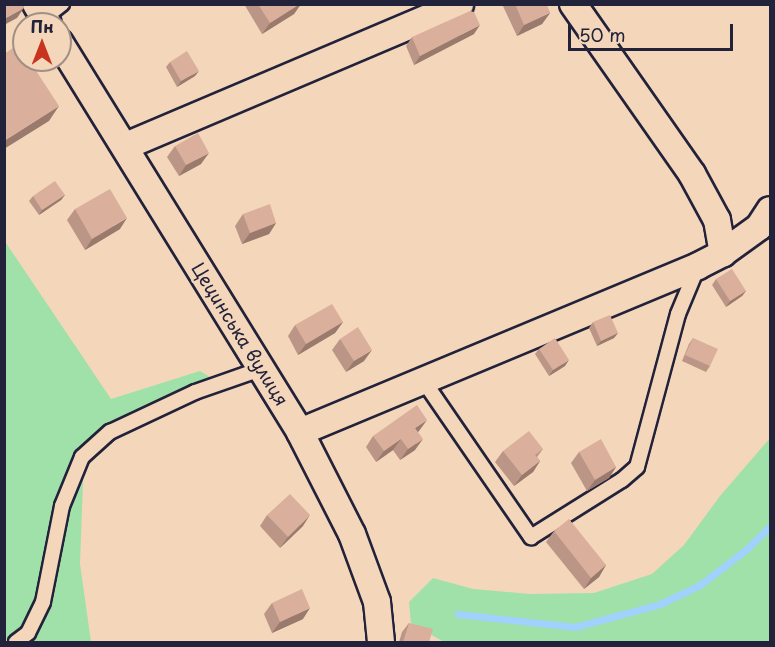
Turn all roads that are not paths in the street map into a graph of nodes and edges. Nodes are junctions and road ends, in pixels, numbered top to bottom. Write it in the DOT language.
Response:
graph roads {
  1 [pos="460,4"];
  2 [pos="573,4"];
  3 [pos="72,62"];
  4 [pos="126,146"];
  5 [pos="771,210"];
  6 [pos="723,254"];
  7 [pos="698,266"];
  8 [pos="261,369"];
  9 [pos="423,380"];
  10 [pos="300,432"];
  11 [pos="16,642"];
  12 [pos="381,642"];
  1 -- 4 [label="street"];
  2 -- 6 [label="street"];
  3 -- 4 [label="street, Цецинська вулиця"];
  4 -- 8 [label="street, Цецинська вулиця"];
  5 -- 6 [label="street"];
  6 -- 7 [label="street"];
  7 -- 9 [label="street"];
  7 -- 9 [label="lane"];
  8 -- 10 [label="street, Цецинська вулиця"];
  8 -- 11 [label="lane"];
  9 -- 10 [label="street"];
  10 -- 12 [label="street, Цецинська вулиця"];
}
